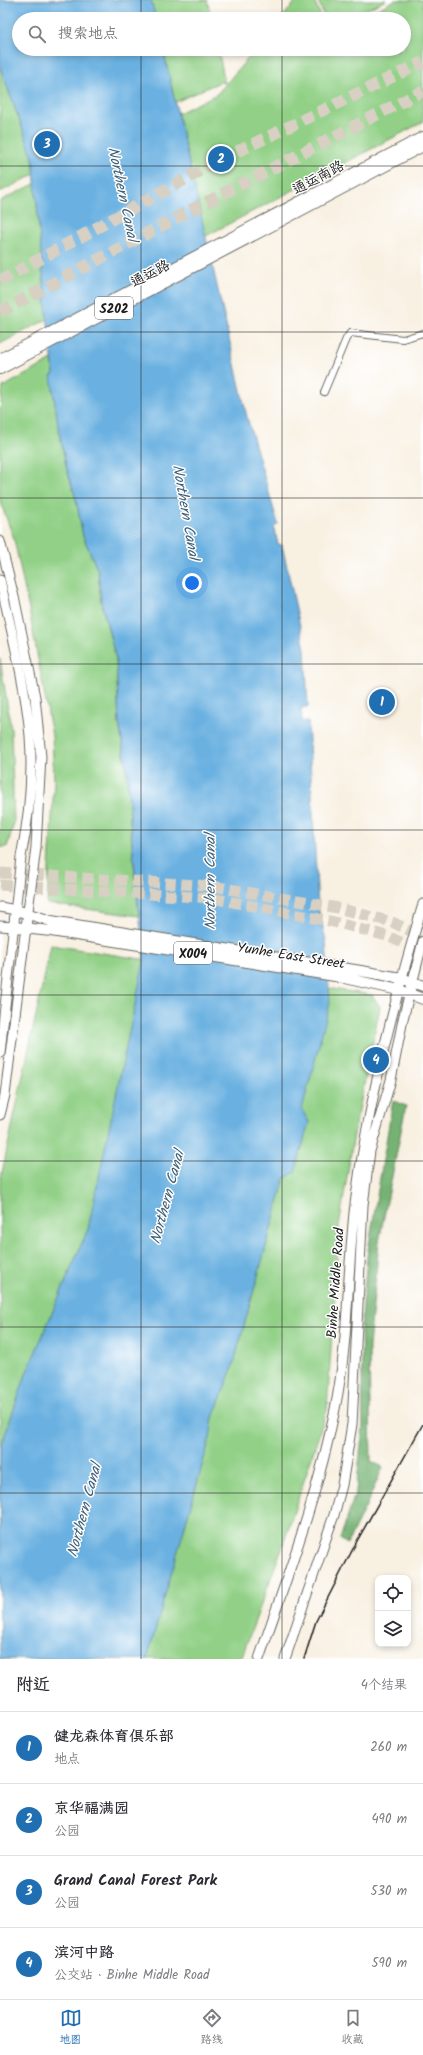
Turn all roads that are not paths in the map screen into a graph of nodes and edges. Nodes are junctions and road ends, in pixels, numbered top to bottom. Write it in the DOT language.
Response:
graph roads {
  1 [pos="423,137"];
  2 [pos="423,146"];
  3 [pos="228,245"];
  4 [pos="423,333"];
  5 [pos="0,359"];
  6 [pos="0,369"];
  7 [pos="324,392"];
  8 [pos="0,541"];
  9 [pos="0,580"];
  10 [pos="423,904"];
  11 [pos="0,907"];
  12 [pos="16,910"];
  13 [pos="27,912"];
  14 [pos="0,926"];
  15 [pos="51,926"];
  16 [pos="14,928"];
  17 [pos="25,928"];
  18 [pos="423,941"];
  19 [pos="335,971"];
  20 [pos="401,978"];
  21 [pos="412,982"];
  22 [pos="423,986"];
  23 [pos="399,990"];
  24 [pos="409,994"];
  25 [pos="423,999"];
  26 [pos="0,1053"];
  27 [pos="0,1115"];
  28 [pos="259,1659"];
  29 [pos="285,1659"];
  1 -- 3 [label="main road, 通运南路 / S202"];
  2 -- 3 [label="main road, 通运南路 / S202"];
  3 -- 5 [label="main road, 通运路 / S202"];
  3 -- 6 [label="main road, 通运路 / S202"];
  4 -- 7 [label="street"];
  8 -- 13 [label="main road"];
  9 -- 12 [label="main road"];
  10 -- 20 [label="main road, Binhe Middle Road"];
  11 -- 12 [label="main road, Yunhe East Street / X004"];
  12 -- 13 [label="main road, Yunhe East Street / X004"];
  12 -- 16 [label="main road"];
  13 -- 15 [label="main road, Yunhe East Street / X004"];
  13 -- 17 [label="main road"];
  14 -- 16 [label="main road, Yunhe East Street / X004"];
  15 -- 17 [label="main road, Yunhe East Street / X004"];
  15 -- 19 [label="main road, Yunhe East Street / X004"];
  16 -- 17 [label="main road, Yunhe East Street / X004"];
  16 -- 26 [label="main road"];
  17 -- 27 [label="main road"];
  18 -- 21 [label="main road, Binhe Middle Road"];
  19 -- 20 [label="main road, Yunhe East Street / X004"];
  19 -- 23 [label="main road, Yunhe East Street / X004"];
  20 -- 21 [label="main road, Yunhe East Street"];
  20 -- 23 [label="main road, Binhe Middle Road"];
  21 -- 22 [label="main road, Yunhe East Street"];
  21 -- 24 [label="main road, Binhe Middle Road"];
  23 -- 24 [label="main road, Yunhe East Street / X004"];
  23 -- 28 [label="main road, Binhe Middle Road"];
  24 -- 25 [label="main road, Yunhe East Street"];
  24 -- 29 [label="main road, Binhe Middle Road"];
}
